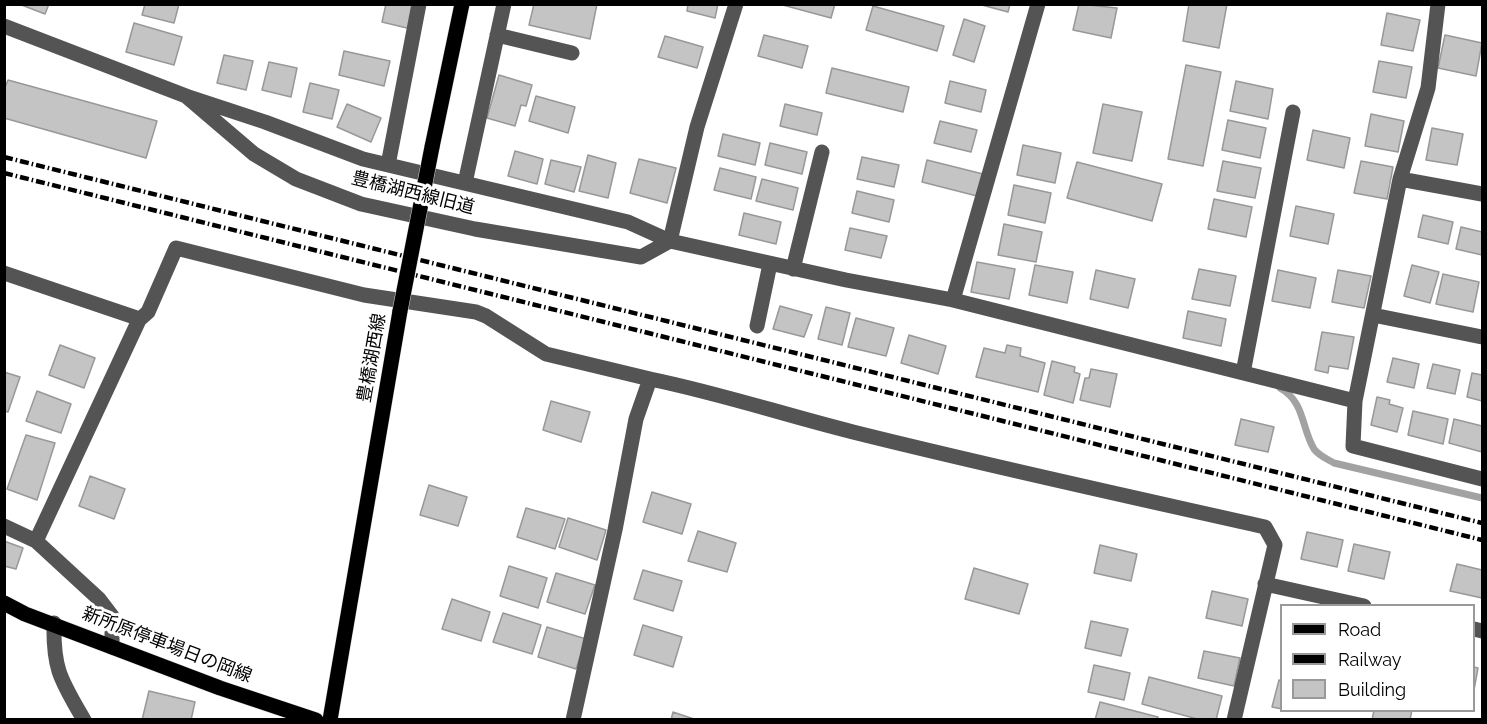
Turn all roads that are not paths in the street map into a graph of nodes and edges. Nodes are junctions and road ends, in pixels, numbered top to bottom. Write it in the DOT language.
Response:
graph roads {
  1 [pos="419,4"];
  2 [pos="462,4"];
  3 [pos="504,4"];
  4 [pos="736,4"];
  5 [pos="1038,4"];
  6 [pos="1438,4"];
  7 [pos="4,26"];
  8 [pos="497,35"];
  9 [pos="572,53"];
  10 [pos="186,96"];
  11 [pos="1293,112"];
  12 [pos="822,152"];
  13 [pos="388,165"];
  14 [pos="1400,179"];
  15 [pos="465,183"];
  16 [pos="1482,194"];
  17 [pos="670,241"];
  18 [pos="770,264"];
  19 [pos="793,269"];
  20 [pos="4,273"];
  21 [pos="953,300"];
  22 [pos="1373,315"];
  23 [pos="140,319"];
  24 [pos="757,326"];
  25 [pos="1482,337"];
  26 [pos="1243,373"];
  27 [pos="650,379"];
  28 [pos="1355,401"];
  29 [pos="1482,479"];
  30 [pos="4,526"];
  31 [pos="36,542"];
  32 [pos="1265,584"];
  33 [pos="4,603"];
  34 [pos="1355,604"];
  35 [pos="54,623"];
  36 [pos="112,647"];
  37 [pos="84,720"];
  38 [pos="316,720"];
  39 [pos="330,720"];
  40 [pos="573,720"];
  41 [pos="1234,720"];
  1 -- 13 [label="street"];
  2 -- 39 [label="main road, 豊橋湖西線, bridge"];
  3 -- 8 [label="street"];
  4 -- 17 [label="street"];
  5 -- 21 [label="street"];
  6 -- 14 [label="street"];
  7 -- 10 [label="street, 豊橋湖西線旧道"];
  8 -- 9 [label="street"];
  8 -- 15 [label="street"];
  10 -- 13 [label="street"];
  10 -- 17 [label="street, 豊橋湖西線旧道"];
  11 -- 26 [label="street"];
  12 -- 19 [label="street"];
  13 -- 15 [label="street"];
  14 -- 16 [label="street"];
  14 -- 22 [label="street"];
  15 -- 17 [label="street"];
  17 -- 18 [label="street"];
  18 -- 19 [label="street"];
  18 -- 24 [label="street"];
  19 -- 21 [label="street"];
  20 -- 23 [label="street"];
  21 -- 26 [label="street"];
  22 -- 25 [label="street"];
  22 -- 28 [label="street"];
  23 -- 27 [label="street"];
  23 -- 31 [label="street"];
  26 -- 28 [label="street"];
  27 -- 32 [label="street"];
  27 -- 40 [label="street"];
  28 -- 29 [label="street"];
  30 -- 31 [label="street"];
  31 -- 36 [label="street"];
  32 -- 34 [label="street"];
  32 -- 41 [label="street"];
  33 -- 35 [label="main road, 新所原停車場日の岡線"];
  35 -- 36 [label="main road, 新所原停車場日の岡線"];
  35 -- 37 [label="street"];
  36 -- 38 [label="main road, 新所原停車場日の岡線"];
}
